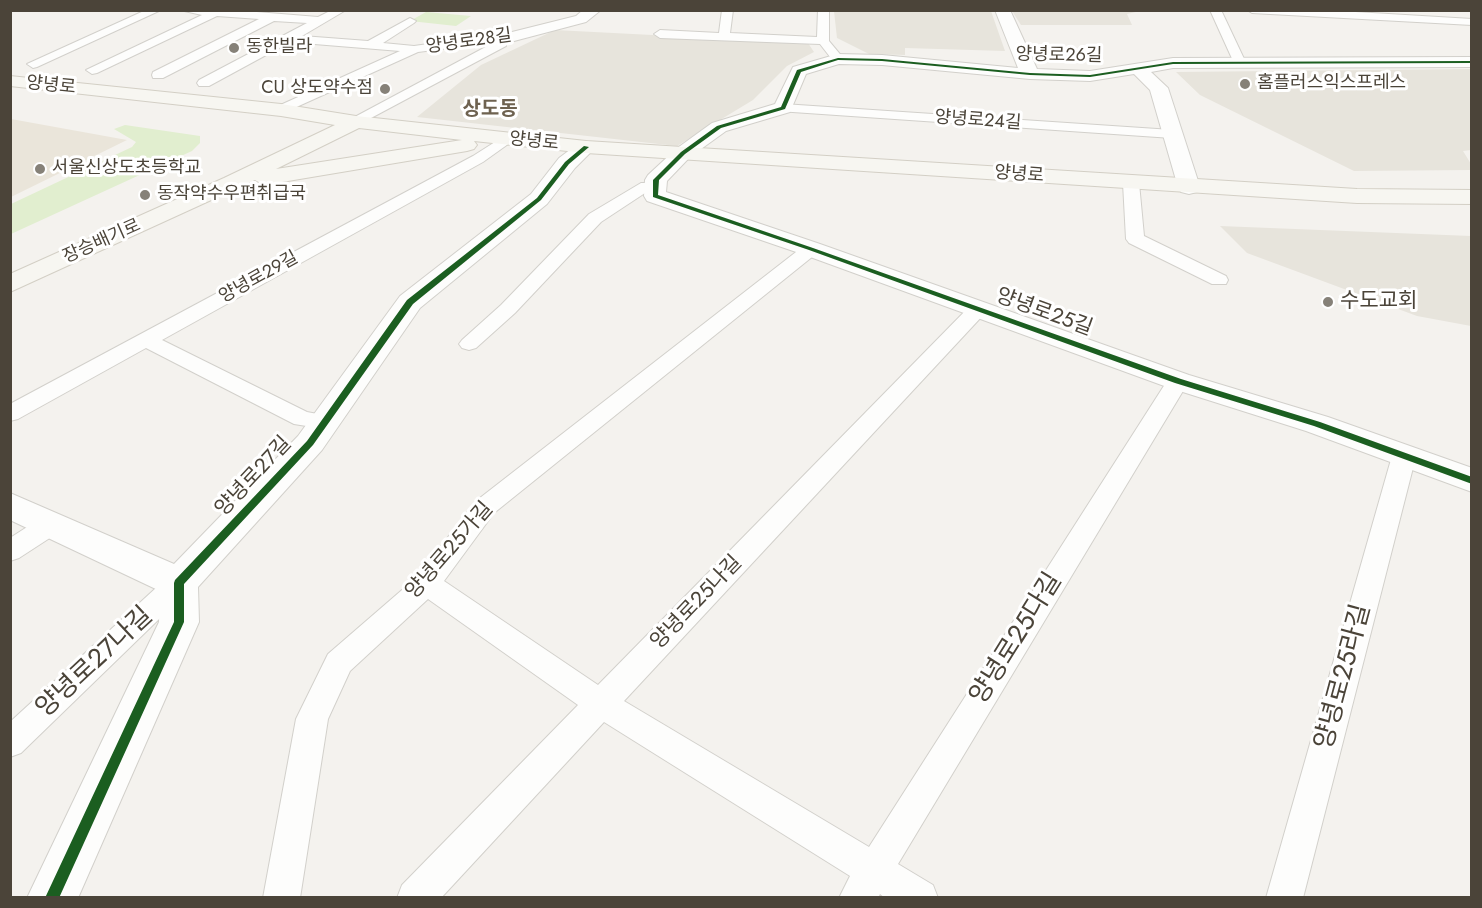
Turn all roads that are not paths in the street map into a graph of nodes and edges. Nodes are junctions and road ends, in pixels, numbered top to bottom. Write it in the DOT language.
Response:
graph roads {
  1 [pos="156,10"];
  2 [pos="185,10"];
  3 [pos="341,10"];
  4 [pos="594,10"];
  5 [pos="728,10"];
  6 [pos="824,10"];
  7 [pos="1002,10"];
  8 [pos="1215,10"];
  9 [pos="1252,10"];
  10 [pos="215,13"];
  11 [pos="273,17"];
  12 [pos="321,21"];
  13 [pos="410,21"];
  14 [pos="1472,22"];
  15 [pos="660,34"];
  16 [pos="514,36"];
  17 [pos="724,37"];
  18 [pos="288,38"];
  19 [pos="824,41"];
  20 [pos="369,46"];
  21 [pos="415,49"];
  22 [pos="838,59"];
  23 [pos="10,62"];
  24 [pos="1472,62"];
  25 [pos="1240,63"];
  26 [pos="33,64"];
  27 [pos="80,69"];
  28 [pos="1138,69"];
  29 [pos="1030,74"];
  30 [pos="158,75"];
  31 [pos="10,81"];
  32 [pos="192,81"];
  33 [pos="217,104"];
  34 [pos="783,108"];
  35 [pos="281,110"];
  36 [pos="147,114"];
  37 [pos="356,122"];
  38 [pos="1172,134"];
  39 [pos="506,139"];
  40 [pos="586,147"];
  41 [pos="682,153"];
  42 [pos="232,183"];
  43 [pos="1131,183"];
  44 [pos="1189,187"];
  45 [pos="656,188"];
  46 [pos="1472,197"];
  47 [pos="812,249"];
  48 [pos="1219,280"];
  49 [pos="10,284"];
  50 [pos="979,308"];
  51 [pos="146,340"];
  52 [pos="469,344"];
  53 [pos="1178,381"];
  54 [pos="10,414"];
  55 [pos="325,422"];
  56 [pos="1404,456"];
  57 [pos="1472,481"];
  58 [pos="10,505"];
  59 [pos="50,525"];
  60 [pos="10,551"];
  61 [pos="179,583"];
  62 [pos="427,584"];
  63 [pos="600,703"];
  64 [pos="10,743"];
  65 [pos="874,868"];
  66 [pos="52,897"];
  67 [pos="281,897"];
  68 [pos="415,897"];
  69 [pos="857,897"];
  70 [pos="920,897"];
  71 [pos="1284,897"];
  1 -- 26 [label="lane"];
  2 -- 10 [label="lane"];
  3 -- 12 [label="lane"];
  4 -- 16 [label="street, 양녕로28길"];
  5 -- 17 [label="lane"];
  6 -- 19 [label="lane"];
  7 -- 29 [label="street"];
  8 -- 25 [label="lane"];
  9 -- 14 [label="lane"];
  10 -- 11 [label="lane"];
  10 -- 27 [label="lane"];
  11 -- 12 [label="lane"];
  11 -- 30 [label="lane"];
  12 -- 18 [label="lane"];
  13 -- 20 [label="lane"];
  15 -- 17 [label="lane"];
  16 -- 21 [label="lane, 양녕로28길"];
  16 -- 37 [label="lane"];
  17 -- 19 [label="lane"];
  18 -- 20 [label="lane"];
  18 -- 32 [label="lane"];
  19 -- 22 [label="lane"];
  20 -- 21 [label="lane"];
  21 -- 35 [label="lane, 양녕로28길"];
  22 -- 29 [label="street, 양녕로26길"];
  22 -- 34 [label="street, 양녕로26길"];
  23 -- 26 [label="main road"];
  24 -- 25 [label="street, 양녕로26길"];
  25 -- 28 [label="street, 양녕로26길"];
  26 -- 27 [label="main road"];
  27 -- 30 [label="main road"];
  28 -- 29 [label="street, 양녕로26길"];
  28 -- 38 [label="street"];
  30 -- 32 [label="main road"];
  31 -- 33 [label="main road, 양녕로"];
  32 -- 33 [label="main road"];
  33 -- 35 [label="main road, 양녕로"];
  33 -- 36 [label="main road"];
  34 -- 38 [label="lane, 양녕로24길"];
  34 -- 41 [label="street"];
  35 -- 37 [label="main road, 양녕로"];
  37 -- 39 [label="main road, 양녕로"];
  37 -- 42 [label="main road, 장승배기로"];
  38 -- 44 [label="street"];
  39 -- 40 [label="main road, 양녕로"];
  39 -- 42 [label="main road"];
  39 -- 51 [label="lane, 양녕로29길"];
  40 -- 41 [label="main road, 양녕로"];
  40 -- 55 [label="street, 양녕로27길"];
  41 -- 43 [label="main road, 양녕로"];
  41 -- 45 [label="street"];
  42 -- 49 [label="main road, 장승배기로"];
  43 -- 44 [label="main road, 양녕로"];
  43 -- 48 [label="lane"];
  44 -- 46 [label="main road, 양녕로"];
  45 -- 47 [label="street, 양녕로25길"];
  45 -- 52 [label="lane"];
  47 -- 50 [label="street, 양녕로25길"];
  47 -- 62 [label="lane, 양녕로25가길"];
  50 -- 53 [label="street, 양녕로25길"];
  50 -- 63 [label="lane, 양녕로25나길"];
  51 -- 54 [label="lane, 양녕로29길"];
  51 -- 55 [label="lane"];
  53 -- 56 [label="street, 양녕로25길"];
  53 -- 65 [label="lane, 양녕로25다길"];
  55 -- 61 [label="street, 양녕로27길"];
  56 -- 57 [label="street, 양녕로25길"];
  56 -- 71 [label="lane, 양녕로25라길"];
  58 -- 59 [label="street"];
  59 -- 60 [label="lane"];
  59 -- 61 [label="street"];
  61 -- 64 [label="lane, 양녕로27나길"];
  61 -- 66 [label="street"];
  62 -- 63 [label="lane"];
  62 -- 67 [label="lane, 양녕로25가길"];
  63 -- 65 [label="lane"];
  63 -- 68 [label="lane, 양녕로25나길"];
  65 -- 69 [label="lane, 양녕로25다길"];
  65 -- 70 [label="lane"];
}
